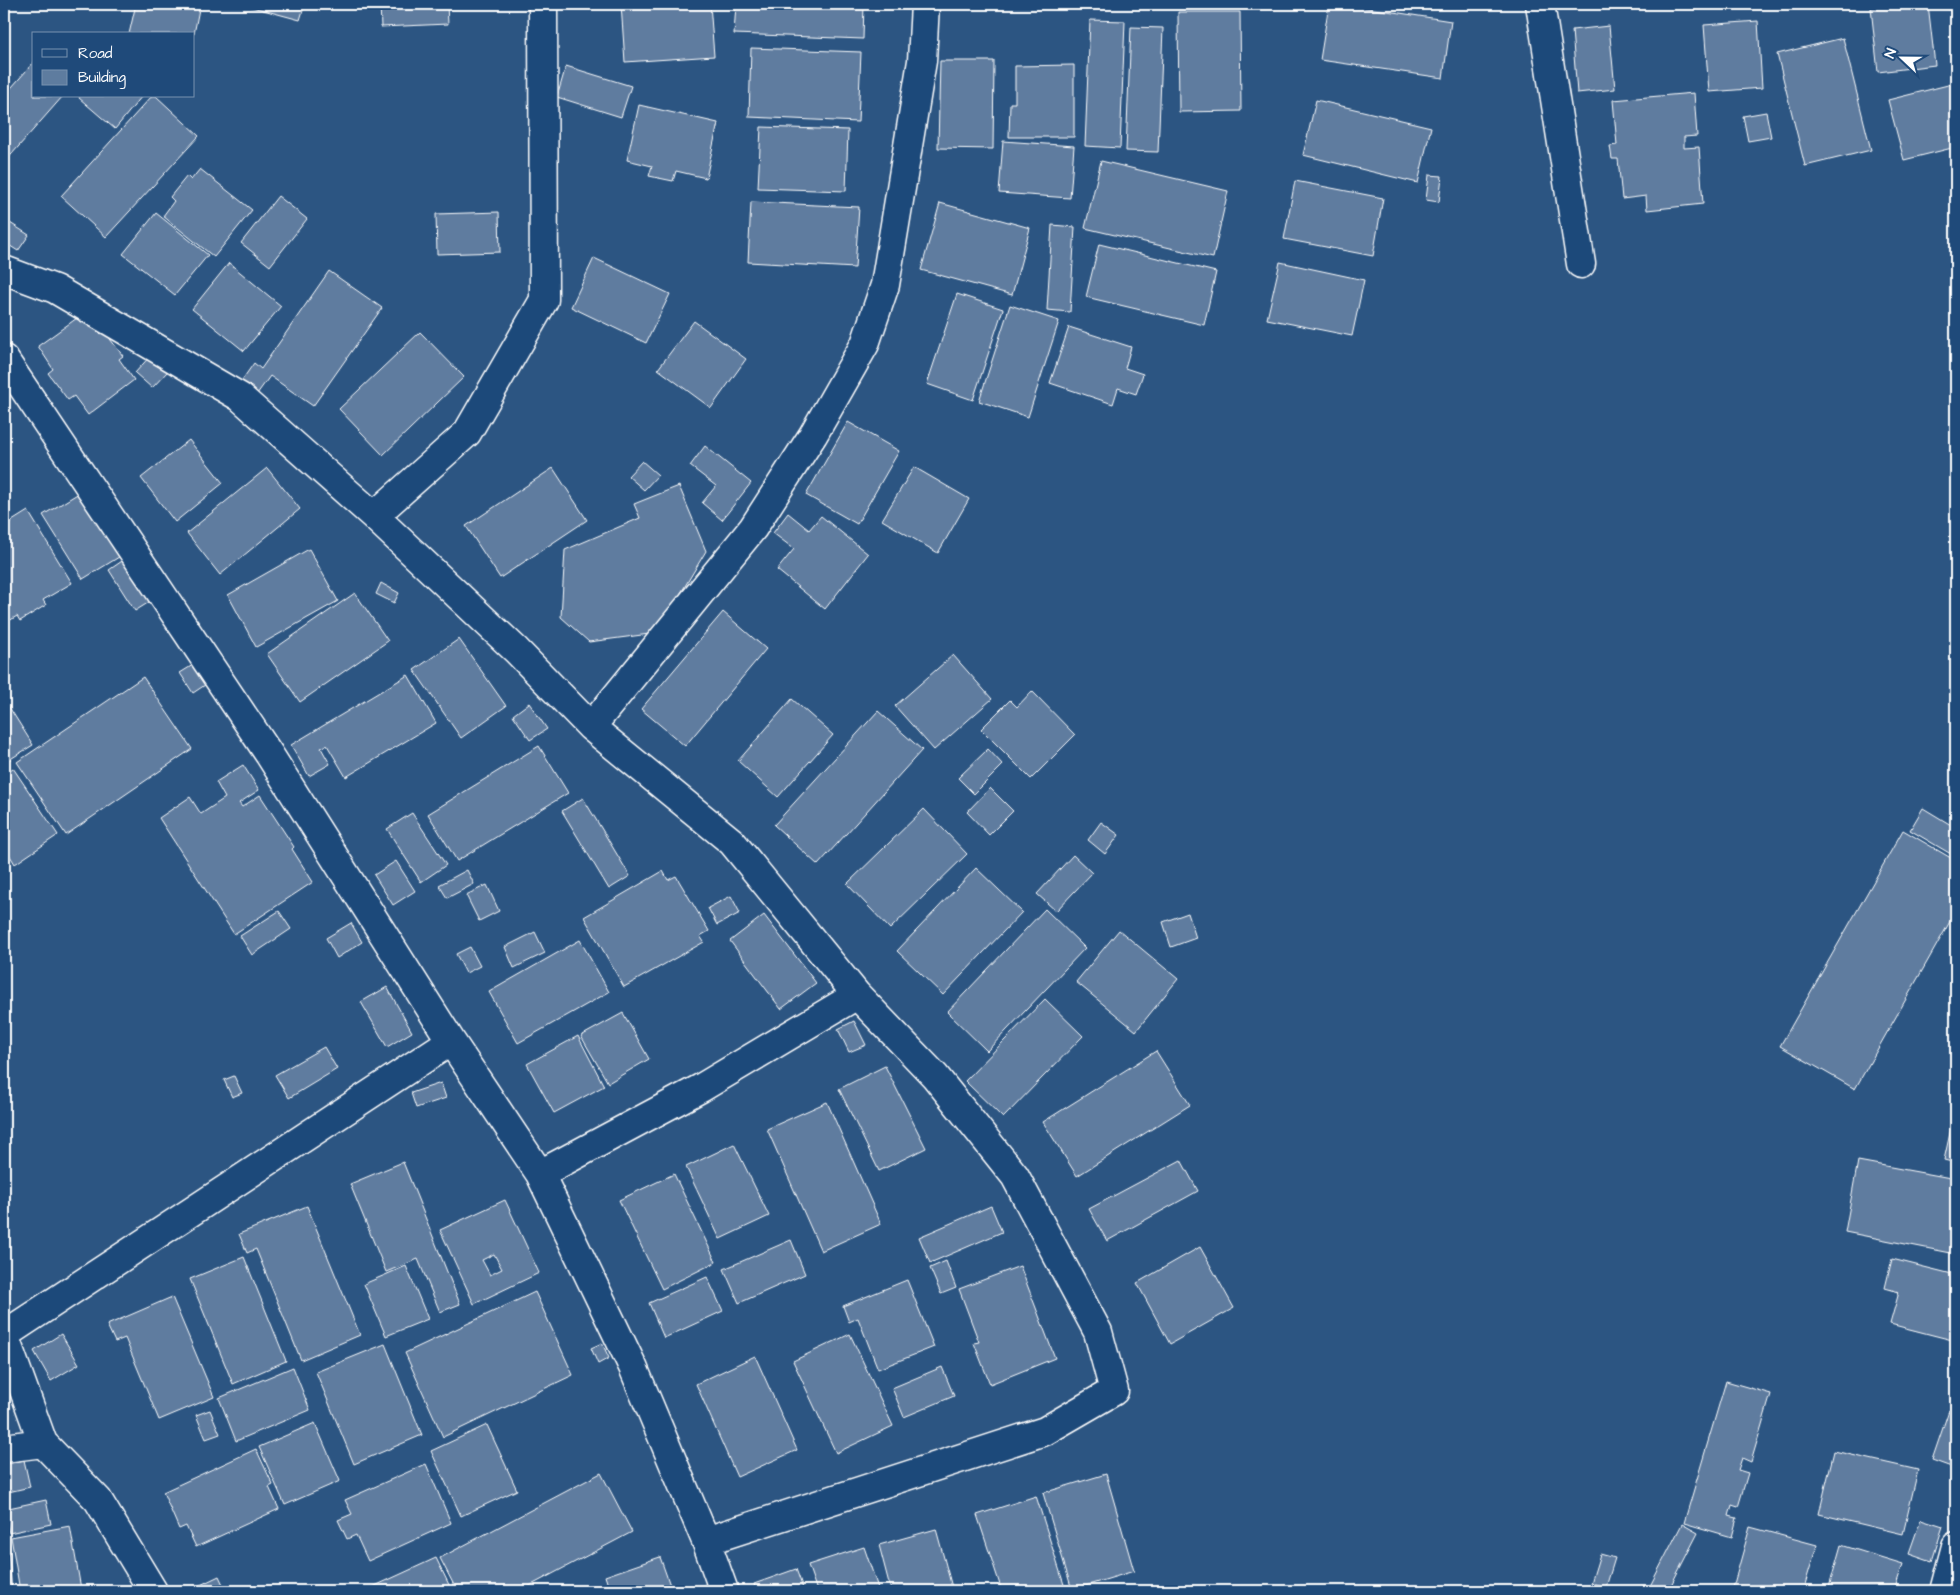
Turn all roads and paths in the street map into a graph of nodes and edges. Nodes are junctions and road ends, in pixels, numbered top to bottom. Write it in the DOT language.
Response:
graph roads {
  1 [pos="543,4"];
  2 [pos="925,4"];
  3 [pos="1540,4"];
  4 [pos="1581,264"];
  5 [pos="4,270"];
  6 [pos="4,359"];
  7 [pos="374,516"];
  8 [pos="591,727"];
  9 [pos="857,995"];
  10 [pos="450,1042"];
  11 [pos="540,1174"];
  12 [pos="4,1335"];
  13 [pos="43,1443"];
  14 [pos="4,1448"];
  15 [pos="706,1540"];
  16 [pos="1956,1546"];
  17 [pos="153,1591"];
  18 [pos="724,1591"];
  19 [pos="1944,1591"];
  1 -- 7 [label="street"];
  2 -- 8 [label="street"];
  3 -- 4 [label="street"];
  5 -- 7 [label="street"];
  6 -- 10 [label="street"];
  7 -- 8 [label="street"];
  8 -- 9 [label="street"];
  9 -- 11 [label="street"];
  9 -- 15 [label="street"];
  10 -- 11 [label="street"];
  10 -- 12 [label="street"];
  11 -- 15 [label="street"];
  12 -- 13 [label="street"];
  13 -- 14 [label="street"];
  13 -- 17 [label="street"];
  15 -- 18 [label="street"];
  16 -- 19 [label="street"];
}
